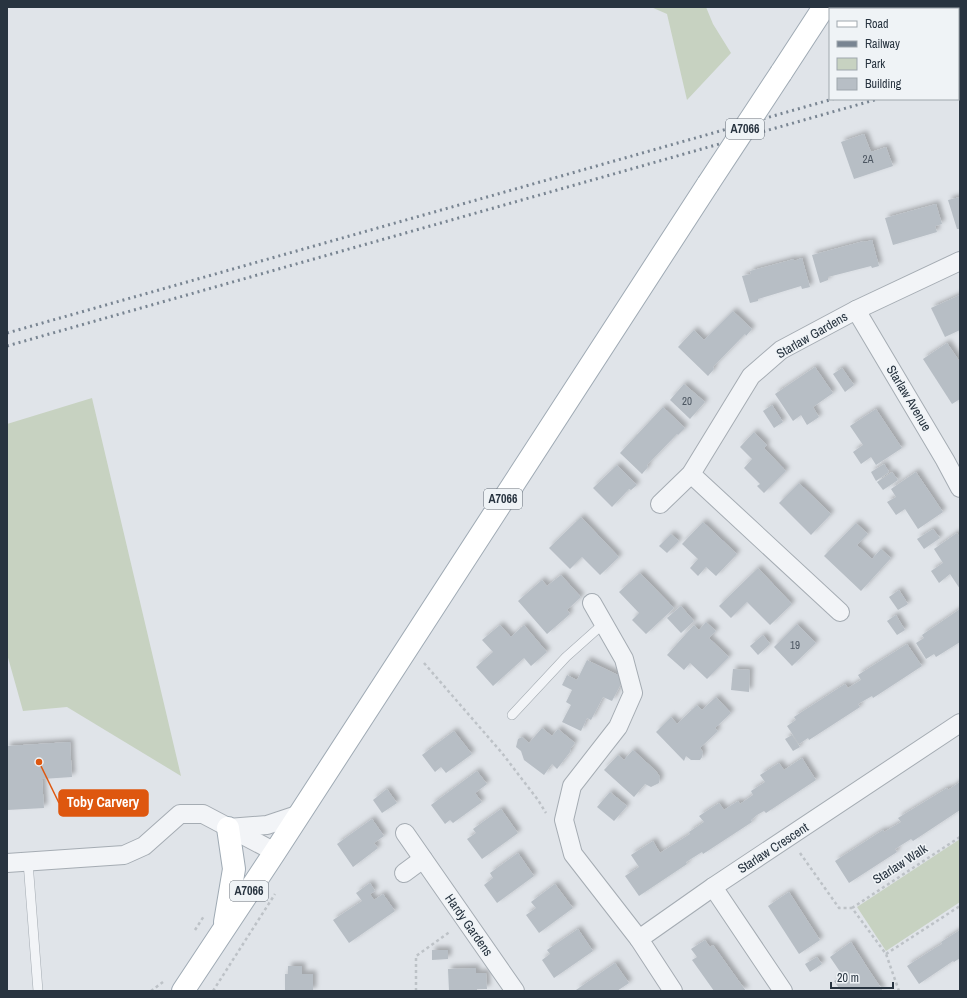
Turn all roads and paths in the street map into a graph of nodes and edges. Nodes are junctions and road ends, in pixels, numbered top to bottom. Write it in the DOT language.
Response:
graph roads {
  1 [pos="824,7"];
  2 [pos="960,261"];
  3 [pos="856,310"];
  4 [pos="692,474"];
  5 [pos="960,488"];
  6 [pos="660,504"];
  7 [pos="592,603"];
  8 [pos="840,612"];
  9 [pos="603,624"];
  10 [pos="424,663"];
  11 [pos="512,715"];
  12 [pos="960,723"];
  13 [pos="300,814"];
  14 [pos="549,819"];
  15 [pos="228,828"];
  16 [pos="405,833"];
  17 [pos="790,837"];
  18 [pos="960,837"];
  19 [pos="275,852"];
  20 [pos="423,858"];
  21 [pos="28,862"];
  22 [pos="7,863"];
  23 [pos="404,873"];
  24 [pos="713,887"];
  25 [pos="960,906"];
  26 [pos="852,908"];
  27 [pos="466,920"];
  28 [pos="224,929"];
  29 [pos="639,939"];
  30 [pos="886,954"];
  31 [pos="38,991"];
  32 [pos="183,991"];
  33 [pos="416,991"];
  34 [pos="515,991"];
  35 [pos="673,991"];
  36 [pos="783,991"];
  37 [pos="899,991"];
  1 -- 13 [label="main road, A7066, bridge"];
  2 -- 3 [label="street, Starlaw Gardens"];
  3 -- 4 [label="street, Starlaw Gardens"];
  3 -- 5 [label="street, Starlaw Avenue"];
  4 -- 6 [label="street, Starlaw Gardens"];
  4 -- 8 [label="street"];
  7 -- 9 [label="street"];
  9 -- 11 [label="lane"];
  9 -- 29 [label="street"];
  10 -- 14 [label="path"];
  12 -- 17 [label="street, Starlaw Crescent"];
  13 -- 15 [label="street"];
  13 -- 19 [label="main road, A7066"];
  15 -- 19 [label="street"];
  15 -- 21 [label="street"];
  15 -- 28 [label="main road"];
  16 -- 20 [label="street, Hardy Gardens"];
  17 -- 24 [label="street, Starlaw Crescent"];
  17 -- 26 [label="path"];
  18 -- 26 [label="path, Starlaw Walk"];
  19 -- 28 [label="main road, A7066"];
  20 -- 23 [label="street"];
  20 -- 27 [label="street, Hardy Gardens"];
  21 -- 22 [label="street"];
  21 -- 31 [label="lane"];
  24 -- 29 [label="street, Starlaw Crescent"];
  24 -- 36 [label="street"];
  25 -- 30 [label="path"];
  26 -- 30 [label="path"];
  27 -- 33 [label="path"];
  27 -- 34 [label="street, Hardy Gardens"];
  28 -- 32 [label="main road, A7066"];
  29 -- 35 [label="street"];
  30 -- 37 [label="path"];
}
